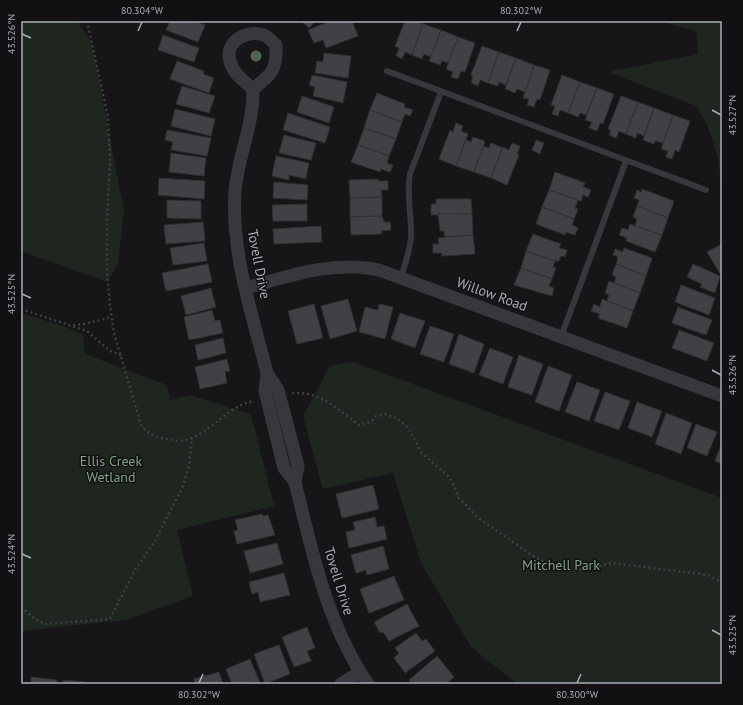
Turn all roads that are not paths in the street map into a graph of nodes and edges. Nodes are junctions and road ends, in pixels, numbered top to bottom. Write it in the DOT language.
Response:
graph roads {
  1 [pos="387,71"];
  2 [pos="253,89"];
  3 [pos="441,92"];
  4 [pos="626,160"];
  5 [pos="706,190"];
  6 [pos="400,277"];
  7 [pos="246,288"];
  8 [pos="561,336"];
  9 [pos="722,396"];
  10 [pos="360,672"];
  11 [pos="341,684"];
  12 [pos="368,684"];
  1 -- 3 [label="lane"];
  2 -- 7 [label="street, Tovell Drive"];
  3 -- 4 [label="lane"];
  3 -- 6 [label="lane"];
  4 -- 5 [label="lane"];
  4 -- 8 [label="lane"];
  6 -- 7 [label="street, Willow Road"];
  6 -- 8 [label="street, Willow Road"];
  7 -- 10 [label="street, Tovell Drive"];
  8 -- 9 [label="street, Willow Road"];
  10 -- 11 [label="street"];
  10 -- 12 [label="street, Tovell Drive"];
}
